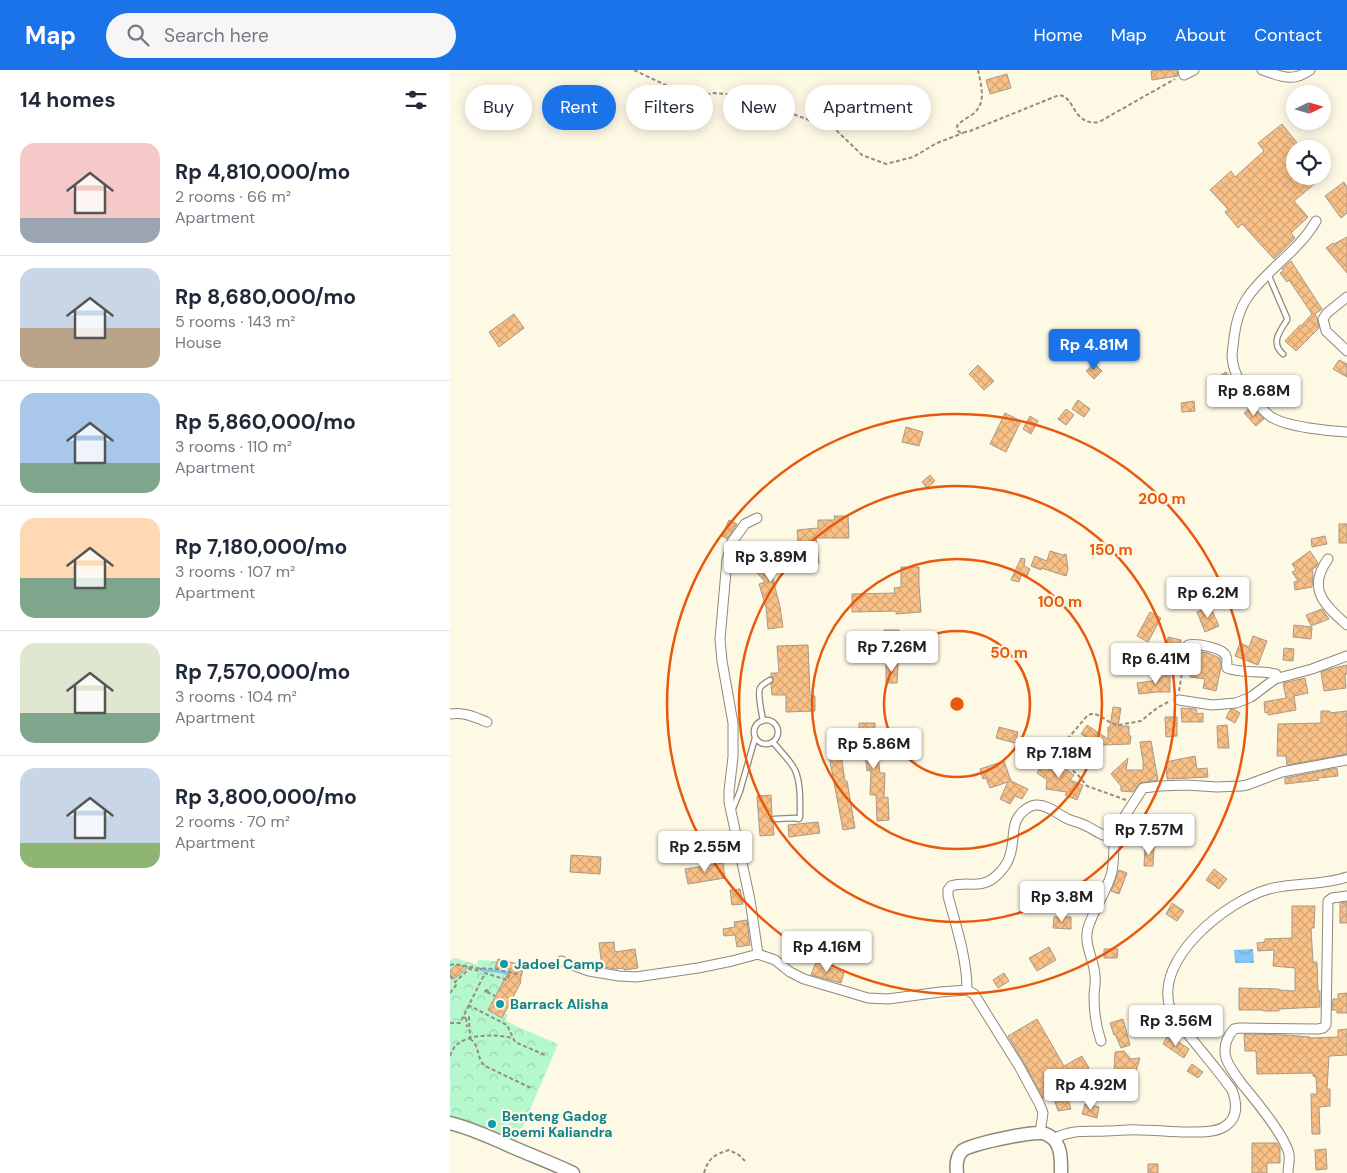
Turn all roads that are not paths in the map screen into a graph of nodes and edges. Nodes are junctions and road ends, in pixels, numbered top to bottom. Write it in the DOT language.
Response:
graph roads {
  1 [pos="1194,70"];
  2 [pos="1262,70"];
  3 [pos="1310,70"];
  4 [pos="1183,72"];
  5 [pos="1316,222"];
  6 [pos="1268,273"];
  7 [pos="1347,297"];
  8 [pos="1347,351"];
  9 [pos="1283,354"];
  10 [pos="1347,432"];
  11 [pos="757,518"];
  12 [pos="1328,559"];
  13 [pos="1347,625"];
  14 [pos="1188,645"];
  15 [pos="1347,656"];
  16 [pos="1278,678"];
  17 [pos="770,680"];
  18 [pos="1178,700"];
  19 [pos="450,714"];
  20 [pos="763,721"];
  21 [pos="487,722"];
  22 [pos="755,738"];
  23 [pos="773,742"];
  24 [pos="1347,760"];
  25 [pos="732,812"];
  26 [pos="774,820"];
  27 [pos="1114,837"];
  28 [pos="1347,877"];
  29 [pos="1347,896"];
  30 [pos="758,954"];
  31 [pos="561,961"];
  32 [pos="967,990"];
  33 [pos="1101,1041"];
  34 [pos="1251,1095"];
  35 [pos="1236,1101"];
  36 [pos="450,1123"];
  37 [pos="1040,1132"];
  38 [pos="1054,1139"];
  39 [pos="573,1173"];
  40 [pos="957,1173"];
  41 [pos="1061,1173"];
  42 [pos="1288,1173"];
  1 -- 4 [label="street"];
  2 -- 3 [label="street"];
  5 -- 6 [label="street"];
  6 -- 9 [label="lane"];
  6 -- 10 [label="street"];
  7 -- 8 [label="street"];
  11 -- 25 [label="street"];
  12 -- 13 [label="street"];
  14 -- 16 [label="street"];
  15 -- 16 [label="street"];
  16 -- 18 [label="street"];
  17 -- 20 [label="lane"];
  19 -- 21 [label="street"];
  20 -- 22 [label="lane"];
  20 -- 23 [label="lane"];
  22 -- 23 [label="lane"];
  22 -- 25 [label="lane"];
  23 -- 26 [label="lane"];
  24 -- 27 [label="street"];
  25 -- 30 [label="street"];
  27 -- 32 [label="street"];
  27 -- 33 [label="street"];
  28 -- 35 [label="street"];
  29 -- 34 [label="street"];
  30 -- 31 [label="street"];
  30 -- 32 [label="street"];
  32 -- 37 [label="street"];
  34 -- 35 [label="street"];
  34 -- 42 [label="street"];
  35 -- 38 [label="street"];
  36 -- 39 [label="main road"];
  37 -- 38 [label="main road"];
  37 -- 40 [label="main road"];
  38 -- 41 [label="main road"];
}
